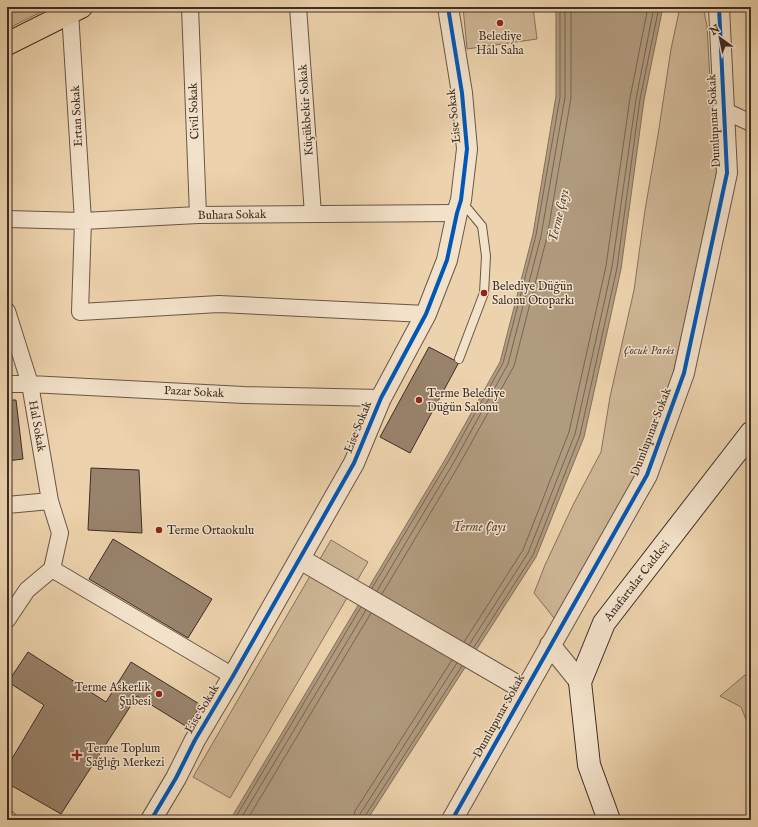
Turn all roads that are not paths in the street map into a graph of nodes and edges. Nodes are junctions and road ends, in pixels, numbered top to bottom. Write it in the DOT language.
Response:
graph roads {
  1 [pos="190,7"];
  2 [pos="298,7"];
  3 [pos="448,7"];
  4 [pos="719,7"];
  5 [pos="76,10"];
  6 [pos="7,44"];
  7 [pos="724,110"];
  8 [pos="751,123"];
  9 [pos="459,207"];
  10 [pos="313,214"];
  11 [pos="198,215"];
  12 [pos="7,219"];
  13 [pos="83,221"];
  14 [pos="7,311"];
  15 [pos="426,314"];
  16 [pos="459,359"];
  17 [pos="7,384"];
  18 [pos="30,384"];
  19 [pos="381,398"];
  20 [pos="751,433"];
  21 [pos="50,501"];
  22 [pos="7,505"];
  23 [pos="300,559"];
  24 [pos="52,569"];
  25 [pos="7,620"];
  26 [pos="550,645"];
  27 [pos="233,676"];
  28 [pos="580,682"];
  29 [pos="525,690"];
  30 [pos="151,820"];
  31 [pos="452,820"];
  32 [pos="609,820"];
  1 -- 11 [label="street, Civil Sokak"];
  2 -- 10 [label="street, Küçükbekir Sokak"];
  3 -- 9 [label="street, Lise Sokak"];
  4 -- 7 [label="street, Dumlupınar Sokak"];
  5 -- 6 [label="highway"];
  5 -- 13 [label="street, Ertan Sokak"];
  7 -- 8 [label="street"];
  7 -- 26 [label="street, Dumlupınar Sokak"];
  9 -- 10 [label="street, Buhara Sokak"];
  9 -- 15 [label="street, Lise Sokak"];
  9 -- 16 [label="lane"];
  10 -- 11 [label="street, Buhara Sokak"];
  11 -- 13 [label="street, Buhara Sokak"];
  12 -- 13 [label="street, Buhara Sokak"];
  13 -- 15 [label="street, Ertan Sokak"];
  14 -- 18 [label="street, Hal Sokak"];
  15 -- 19 [label="street, Lise Sokak"];
  17 -- 18 [label="street, Pazar Sokak"];
  18 -- 19 [label="street, Pazar Sokak"];
  18 -- 21 [label="street, Hal Sokak"];
  19 -- 23 [label="street, Lise Sokak"];
  20 -- 28 [label="main road, Anafartalar Caddesi"];
  21 -- 22 [label="street"];
  21 -- 24 [label="street, Hal Sokak"];
  23 -- 27 [label="street, Lise Sokak"];
  23 -- 29 [label="street"];
  24 -- 25 [label="street"];
  24 -- 27 [label="street"];
  26 -- 28 [label="street"];
  26 -- 29 [label="street, Dumlupınar Sokak"];
  27 -- 30 [label="street, Lise Sokak"];
  28 -- 32 [label="main road, Anafartalar Caddesi"];
  29 -- 31 [label="street, Dumlupınar Sokak"];
}
